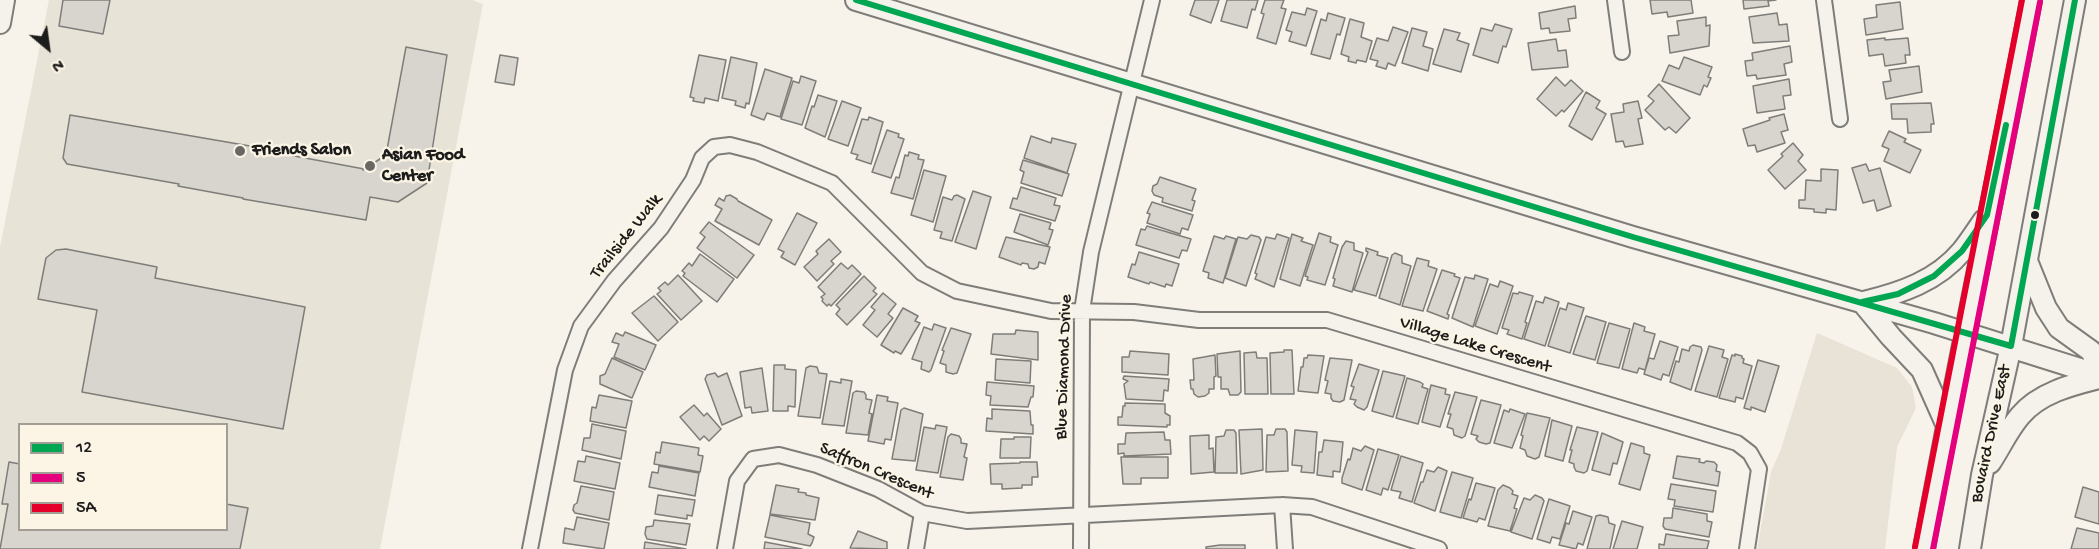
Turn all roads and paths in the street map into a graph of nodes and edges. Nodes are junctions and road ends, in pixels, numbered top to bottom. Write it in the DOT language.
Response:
graph roads {
  1 [pos="4,0"];
  2 [pos="856,0"];
  3 [pos="1152,0"];
  4 [pos="1615,0"];
  5 [pos="1824,0"];
  6 [pos="2031,0"];
  7 [pos="2075,0"];
  8 [pos="0,23"];
  9 [pos="1622,52"];
  10 [pos="1133,83"];
  11 [pos="1840,119"];
  12 [pos="1987,215"];
  13 [pos="2027,261"];
  14 [pos="1862,302"];
  15 [pos="1082,311"];
  16 [pos="1967,333"];
  17 [pos="2011,346"];
  18 [pos="2099,367"];
  19 [pos="2099,376"];
  20 [pos="1947,426"];
  21 [pos="1982,475"];
  22 [pos="1282,505"];
  23 [pos="922,513"];
  24 [pos="1081,516"];
  25 [pos="530,549"];
  26 [pos="725,549"];
  27 [pos="916,549"];
  28 [pos="1081,549"];
  29 [pos="1285,549"];
  30 [pos="1439,549"];
  31 [pos="1747,549"];
  32 [pos="1924,549"];
  33 [pos="1970,549"];
  1 -- 8 [label="main road"];
  2 -- 10 [label="main road"];
  3 -- 10 [label="street, Blue Diamond Drive"];
  4 -- 9 [label="street"];
  5 -- 11 [label="street"];
  6 -- 12 [label="main road"];
  7 -- 13 [label="main road, Bovaird Drive East"];
  10 -- 14 [label="main road"];
  10 -- 15 [label="street, Blue Diamond Drive"];
  12 -- 14 [label="main road"];
  12 -- 16 [label="main road"];
  13 -- 17 [label="main road, Bovaird Drive East"];
  13 -- 18 [label="main road"];
  14 -- 16 [label="main road"];
  14 -- 20 [label="main road"];
  15 -- 24 [label="street, Blue Diamond Drive"];
  15 -- 25 [label="street, Trailside Walk"];
  15 -- 31 [label="street, Village Lake Crescent"];
  16 -- 17 [label="main road"];
  16 -- 20 [label="main road"];
  17 -- 19 [label="main road"];
  17 -- 21 [label="main road, Bovaird Drive East"];
  19 -- 21 [label="main road"];
  20 -- 32 [label="main road"];
  21 -- 33 [label="main road, Bovaird Drive East"];
  22 -- 24 [label="street"];
  22 -- 29 [label="street"];
  22 -- 30 [label="street"];
  23 -- 24 [label="street, Saffron Crescent"];
  23 -- 26 [label="street, Saffron Crescent"];
  23 -- 27 [label="street"];
  24 -- 28 [label="street, Blue Diamond Drive"];
}
